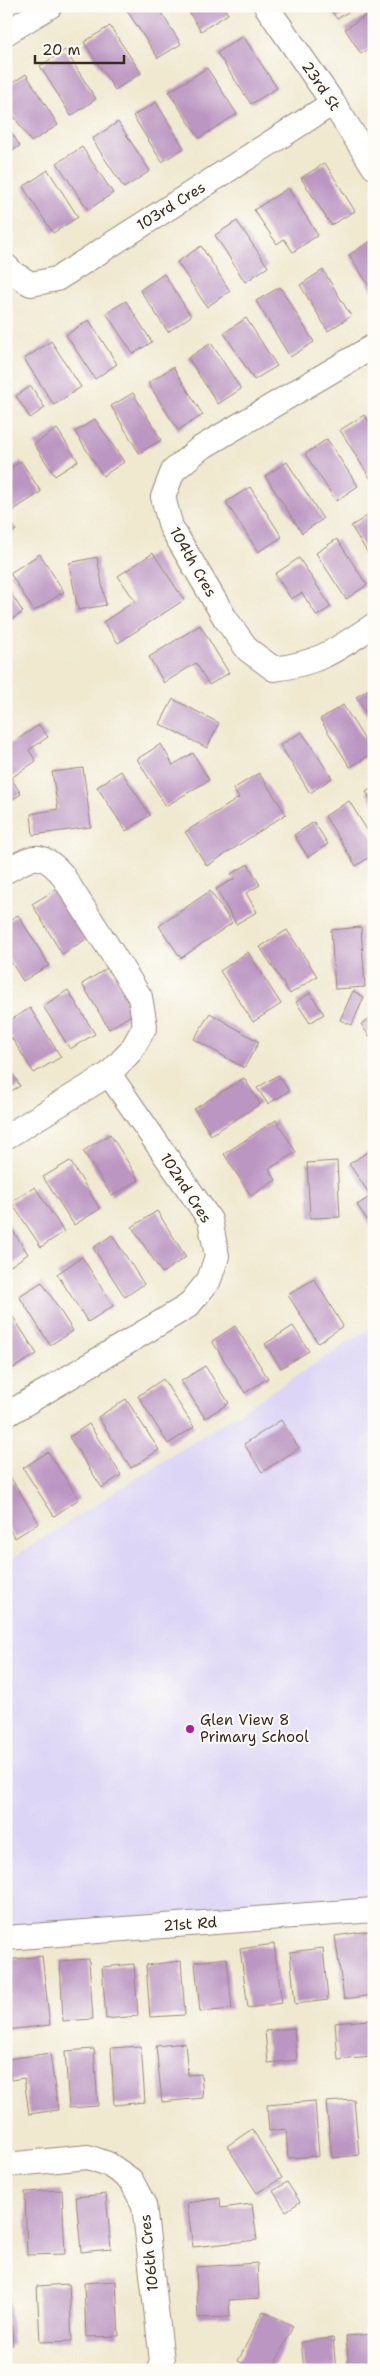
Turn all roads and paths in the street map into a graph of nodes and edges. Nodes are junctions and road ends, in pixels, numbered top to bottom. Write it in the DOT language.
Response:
graph roads {
  1 [pos="50,6"];
  2 [pos="266,6"];
  3 [pos="7,29"];
  4 [pos="333,103"];
  5 [pos="374,167"];
  6 [pos="6,266"];
  7 [pos="374,346"];
  8 [pos="374,625"];
  9 [pos="6,871"];
  10 [pos="109,1074"];
  11 [pos="6,1137"];
  12 [pos="6,1415"];
  13 [pos="374,1910"];
  14 [pos="6,1938"];
  15 [pos="6,2165"];
  16 [pos="159,2370"];
  1 -- 3 [label="street"];
  2 -- 4 [label="street, 23rd St"];
  4 -- 5 [label="street, 23rd St"];
  4 -- 6 [label="street, 103rd Cres"];
  7 -- 8 [label="street, 104th Cres"];
  9 -- 10 [label="street"];
  10 -- 11 [label="street"];
  10 -- 12 [label="street, 102nd Cres"];
  13 -- 14 [label="street, 21st Rd"];
  15 -- 16 [label="street, 106th Cres"];
}
